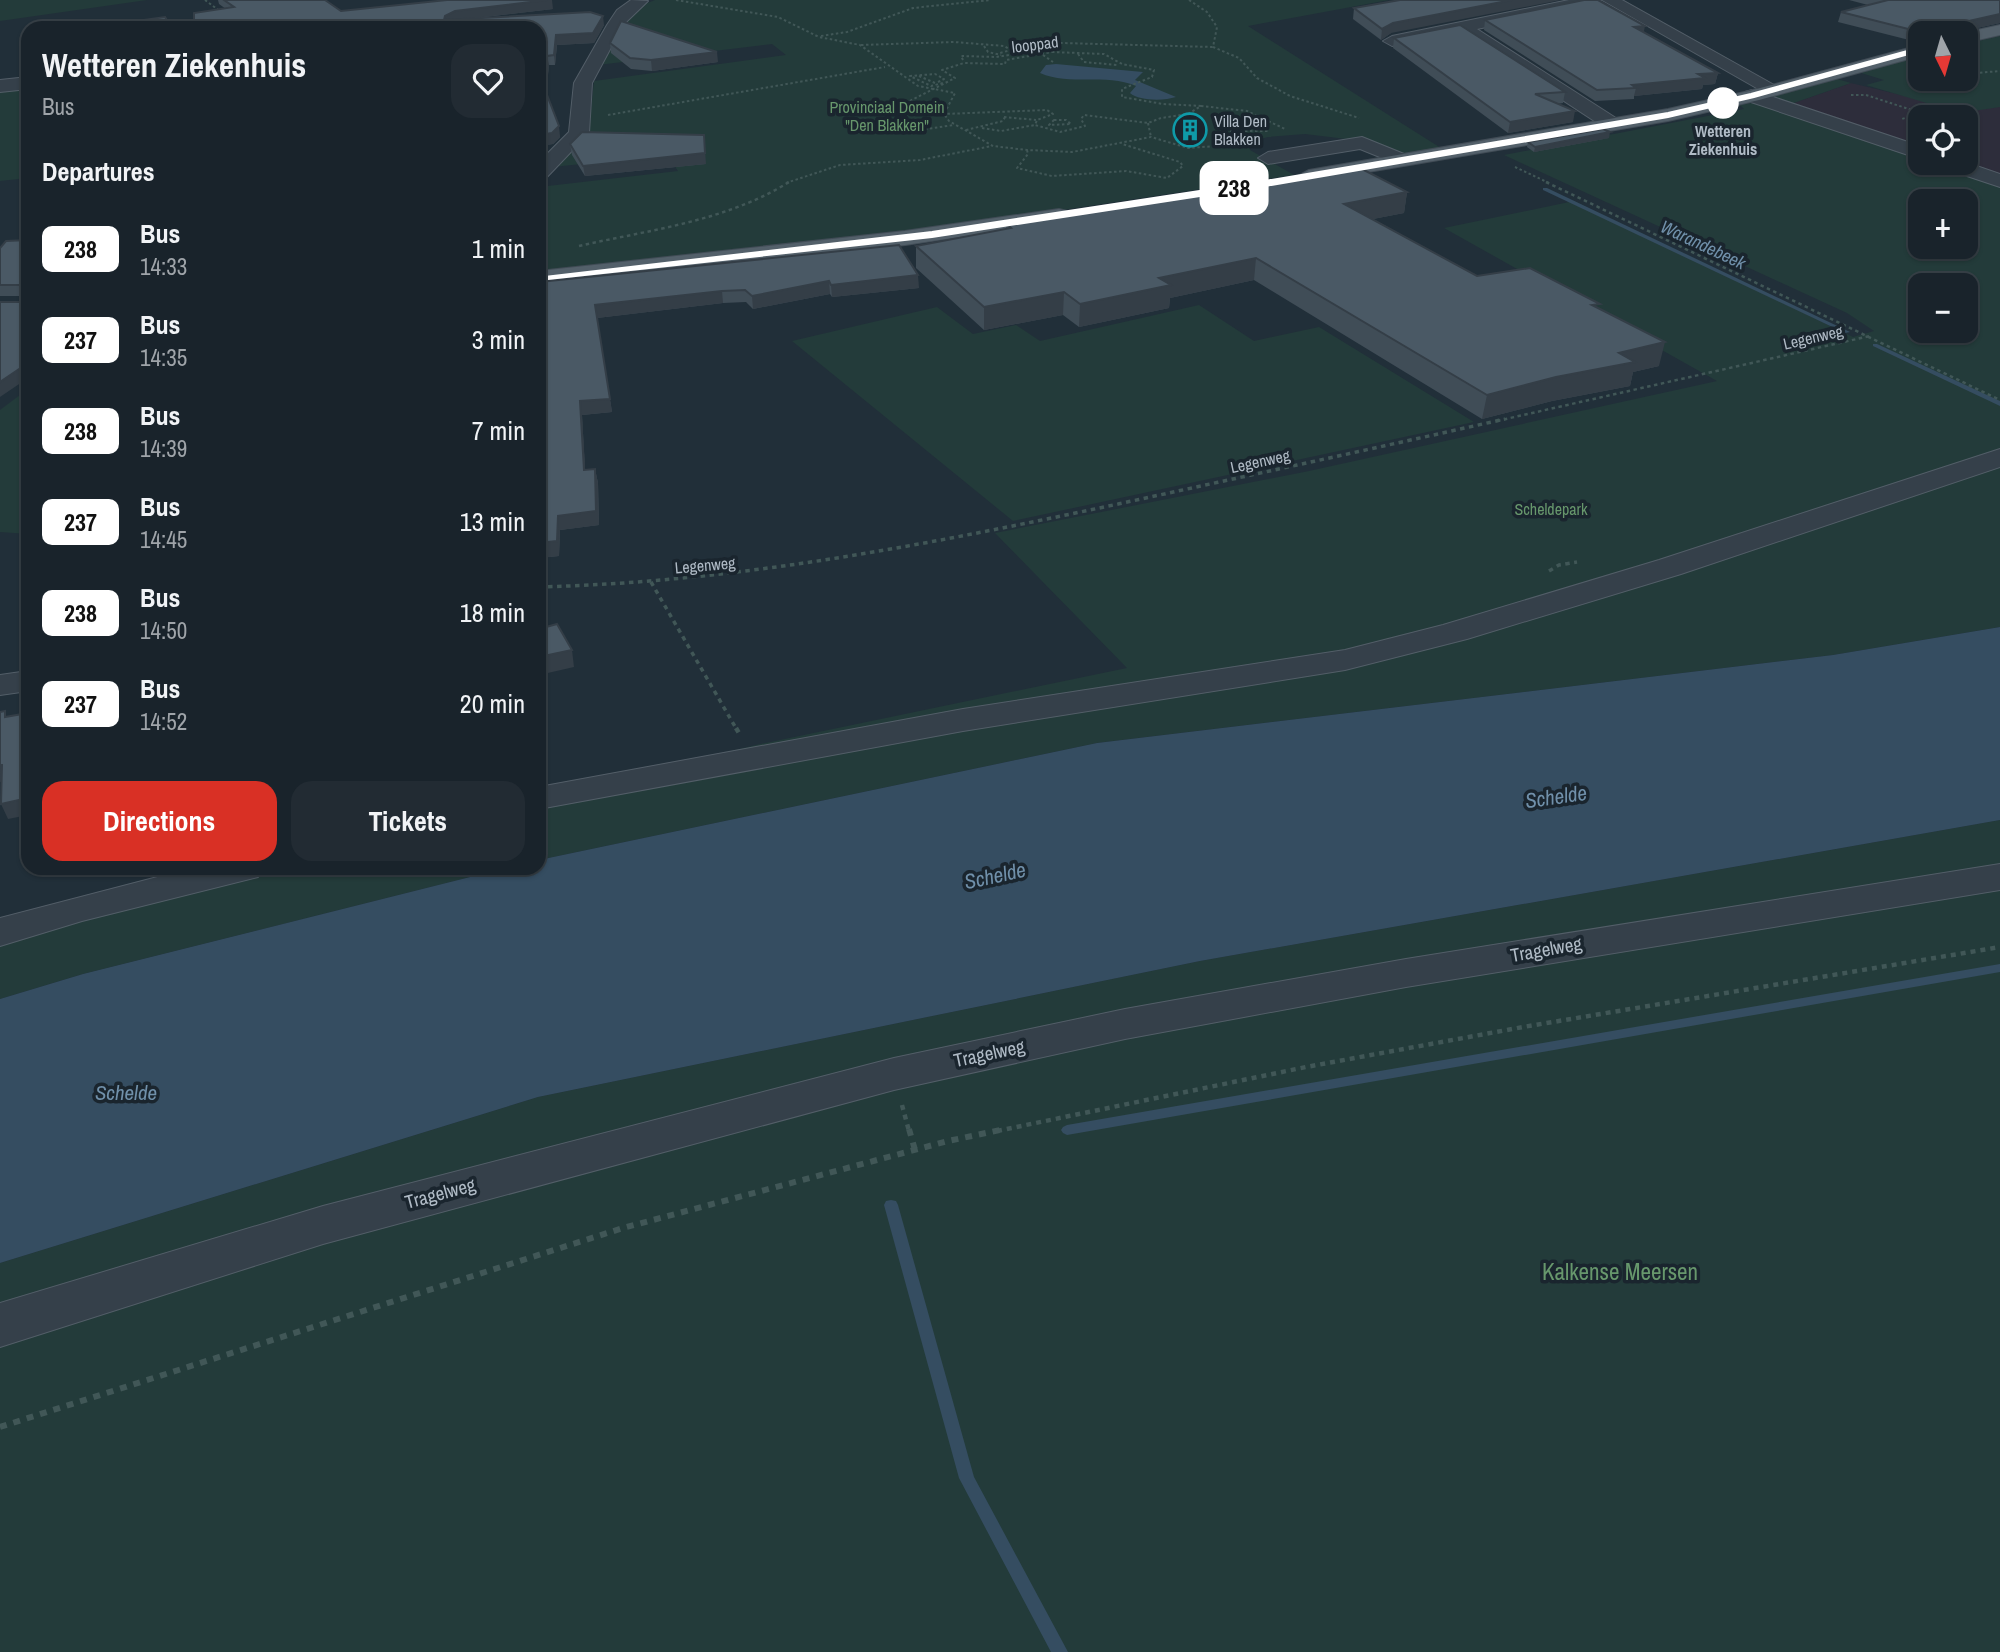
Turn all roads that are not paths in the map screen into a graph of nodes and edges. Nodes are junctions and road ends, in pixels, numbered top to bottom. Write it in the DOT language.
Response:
graph roads {
  1 [pos="1593,0"];
  2 [pos="1610,0"];
  3 [pos="639,1"];
  4 [pos="602,13"];
  5 [pos="623,13"];
  6 [pos="1462,27"];
  7 [pos="2000,30"];
  8 [pos="1978,35"];
  9 [pos="1392,41"];
  10 [pos="1908,53"];
  11 [pos="21,84"];
  12 [pos="0,86"];
  13 [pos="1774,90"];
  14 [pos="1752,96"];
  15 [pos="1612,124"];
  16 [pos="1908,149"];
  17 [pos="1402,160"];
  18 [pos="546,166"];
  19 [pos="1978,174"];
  20 [pos="1296,178"];
  21 [pos="2000,181"];
  22 [pos="1083,212"];
  23 [pos="546,277"];
  24 [pos="2000,458"];
  25 [pos="21,682"];
  26 [pos="0,685"];
  27 [pos="546,797"];
  28 [pos="216,875"];
  29 [pos="2000,877"];
  30 [pos="0,932"];
  31 [pos="0,1325"];
  1 -- 6 [label="street"];
  2 -- 13 [label="street"];
  3 -- 5 [label="street"];
  4 -- 5 [label="street"];
  5 -- 18 [label="street"];
  6 -- 9 [label="street"];
  6 -- 15 [label="street"];
  7 -- 8 [label="main road"];
  10 -- 13 [label="main road"];
  11 -- 12 [label="street"];
  13 -- 14 [label="main road"];
  14 -- 15 [label="main road"];
  14 -- 16 [label="street"];
  15 -- 17 [label="main road"];
  17 -- 20 [label="main road"];
  17 -- 20 [label="street"];
  19 -- 21 [label="street"];
  22 -- 23 [label="main road"];
  24 -- 27 [label="street"];
  25 -- 26 [label="street"];
  28 -- 30 [label="street"];
  29 -- 31 [label="street, Tragelweg"];
}
